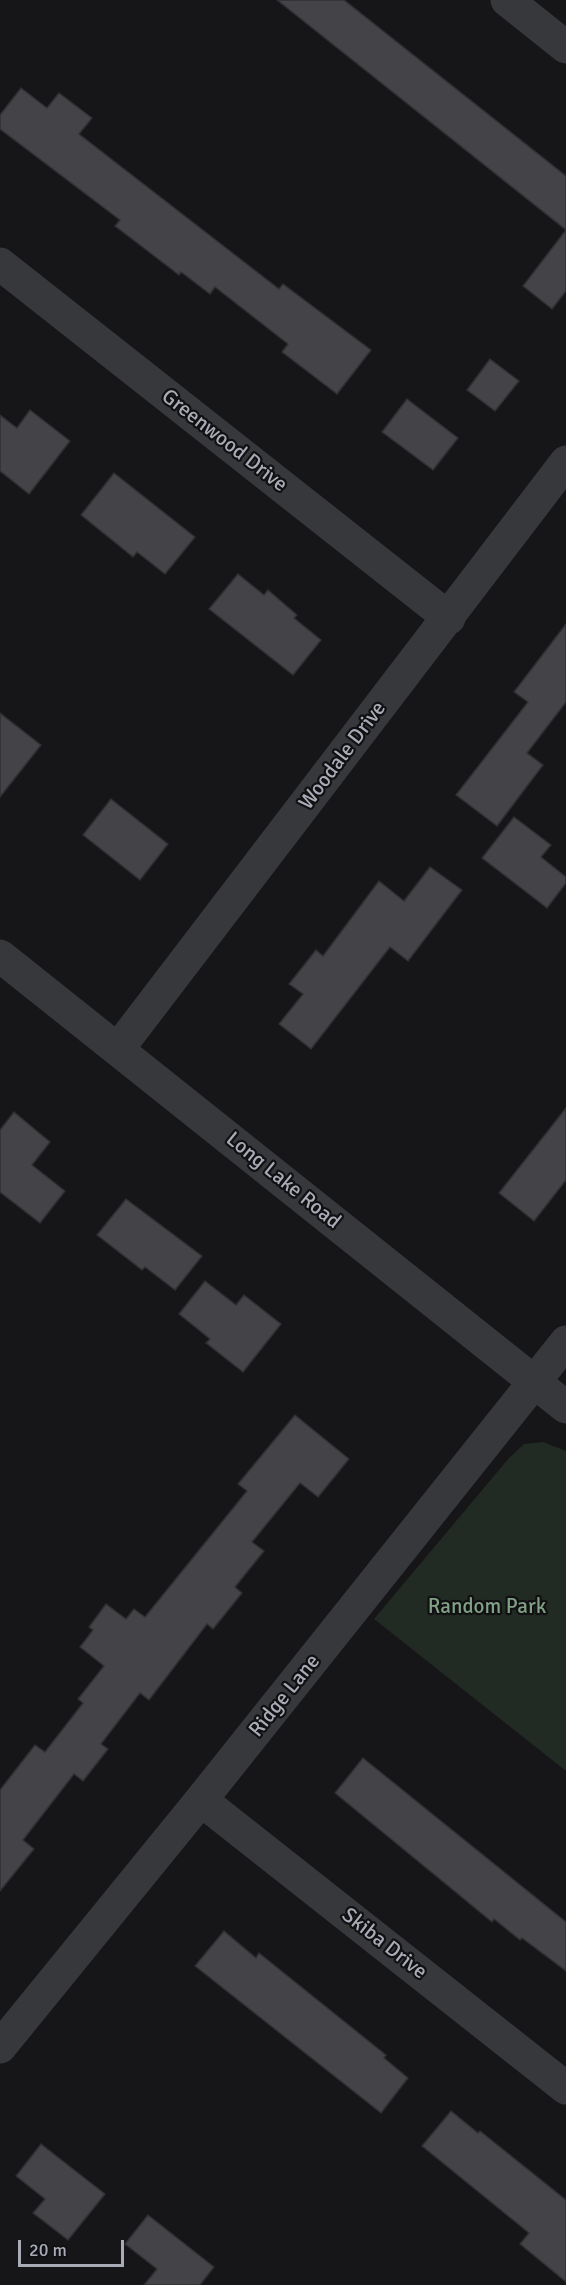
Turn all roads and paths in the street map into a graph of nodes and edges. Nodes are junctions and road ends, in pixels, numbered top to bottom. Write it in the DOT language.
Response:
graph roads {
  1 [pos="507,0"];
  2 [pos="566,47"];
  3 [pos="0,264"];
  4 [pos="566,462"];
  5 [pos="449,618"];
  6 [pos="0,956"];
  7 [pos="118,1049"];
  8 [pos="566,1342"];
  9 [pos="535,1383"];
  10 [pos="566,1407"];
  11 [pos="201,1800"];
  12 [pos="0,2047"];
  13 [pos="566,2088"];
  1 -- 2 [label="street"];
  3 -- 5 [label="street, Greenwood Drive"];
  4 -- 5 [label="street, Woodale Drive"];
  5 -- 7 [label="street, Woodale Drive"];
  6 -- 7 [label="street, Long Lake Road"];
  7 -- 9 [label="street, Long Lake Road"];
  8 -- 9 [label="street, Ridge Lane"];
  9 -- 10 [label="street, Long Lake Road"];
  9 -- 11 [label="street, Ridge Lane"];
  11 -- 12 [label="street, Ridge Lane"];
  11 -- 13 [label="street, Skiba Drive"];
}
